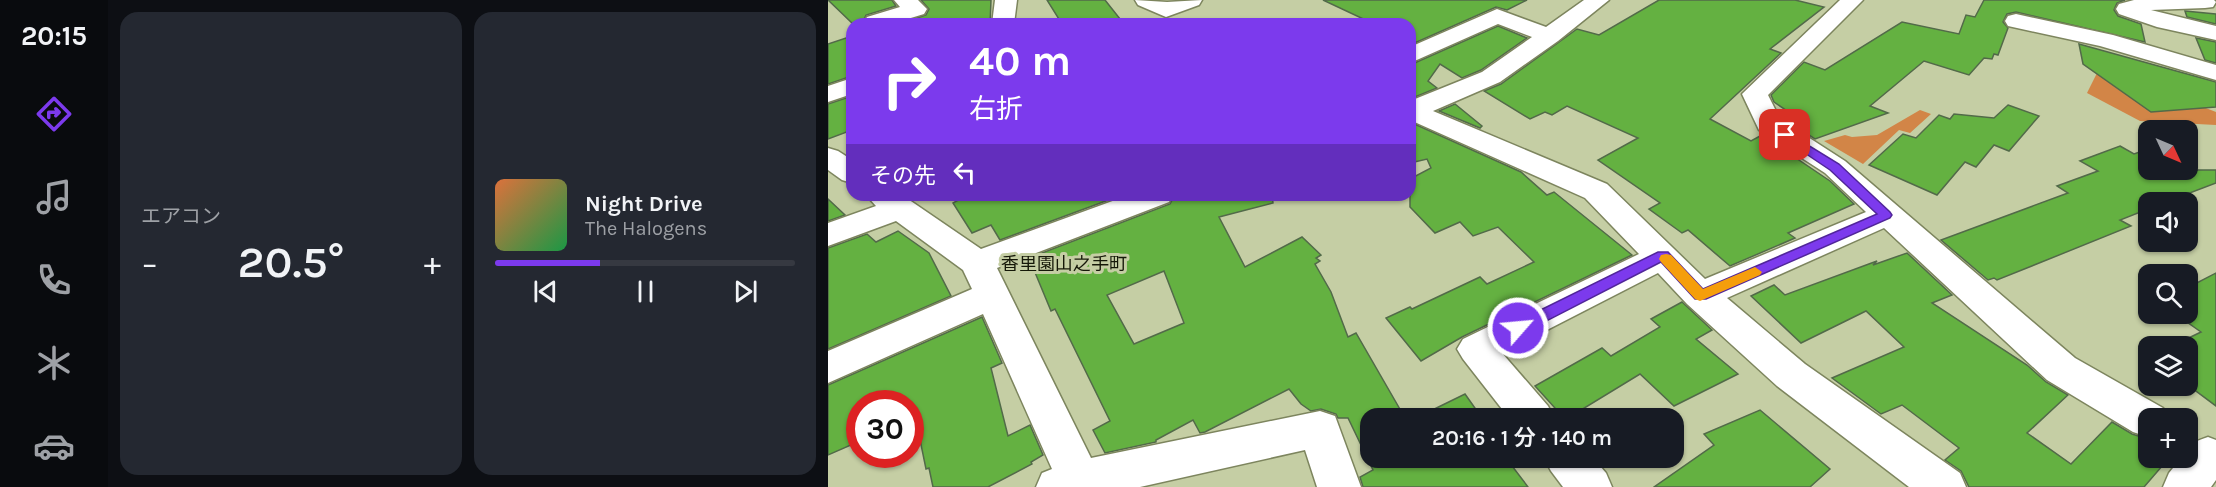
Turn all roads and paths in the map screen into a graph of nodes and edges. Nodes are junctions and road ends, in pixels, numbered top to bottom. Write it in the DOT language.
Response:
graph roads {
  1 [pos="905,0"];
  2 [pos="1006,0"];
  3 [pos="1191,0"];
  4 [pos="1598,0"];
  5 [pos="1852,0"];
  6 [pos="2204,2"];
  7 [pos="1158,16"];
  8 [pos="888,18"];
  9 [pos="1003,18"];
  10 [pos="2016,21"];
  11 [pos="2216,33"];
  12 [pos="1550,36"];
  13 [pos="1416,54"];
  14 [pos="2216,74"];
  15 [pos="846,88"];
  16 [pos="828,94"];
  17 [pos="1416,108"];
  18 [pos="1416,114"];
  19 [pos="828,157"];
  20 [pos="846,170"];
  21 [pos="1146,201"];
  22 [pos="890,202"];
  23 [pos="1886,215"];
  24 [pos="828,235"];
  25 [pos="1663,256"];
  26 [pos="984,279"];
  27 [pos="1700,296"];
  28 [pos="828,368"];
  29 [pos="1525,408"];
  30 [pos="2138,414"];
  31 [pos="1574,468"];
  32 [pos="1074,485"];
  33 [pos="1340,487"];
  34 [pos="1590,487"];
  35 [pos="1944,487"];
  1 -- 8 [label="street"];
  2 -- 9 [label="street"];
  3 -- 7 [label="street"];
  4 -- 12 [label="street"];
  5 -- 23 [label="street"];
  6 -- 11 [label="street"];
  10 -- 14 [label="street"];
  12 -- 13 [label="street"];
  12 -- 17 [label="street"];
  15 -- 16 [label="street"];
  18 -- 25 [label="street"];
  19 -- 20 [label="street"];
  21 -- 26 [label="street"];
  22 -- 24 [label="street"];
  22 -- 26 [label="street"];
  23 -- 27 [label="street"];
  23 -- 30 [label="street"];
  25 -- 27 [label="street"];
  25 -- 29 [label="street"];
  26 -- 28 [label="street"];
  26 -- 32 [label="street"];
  27 -- 35 [label="street"];
  31 -- 34 [label="street"];
  32 -- 33 [label="street"];
}
